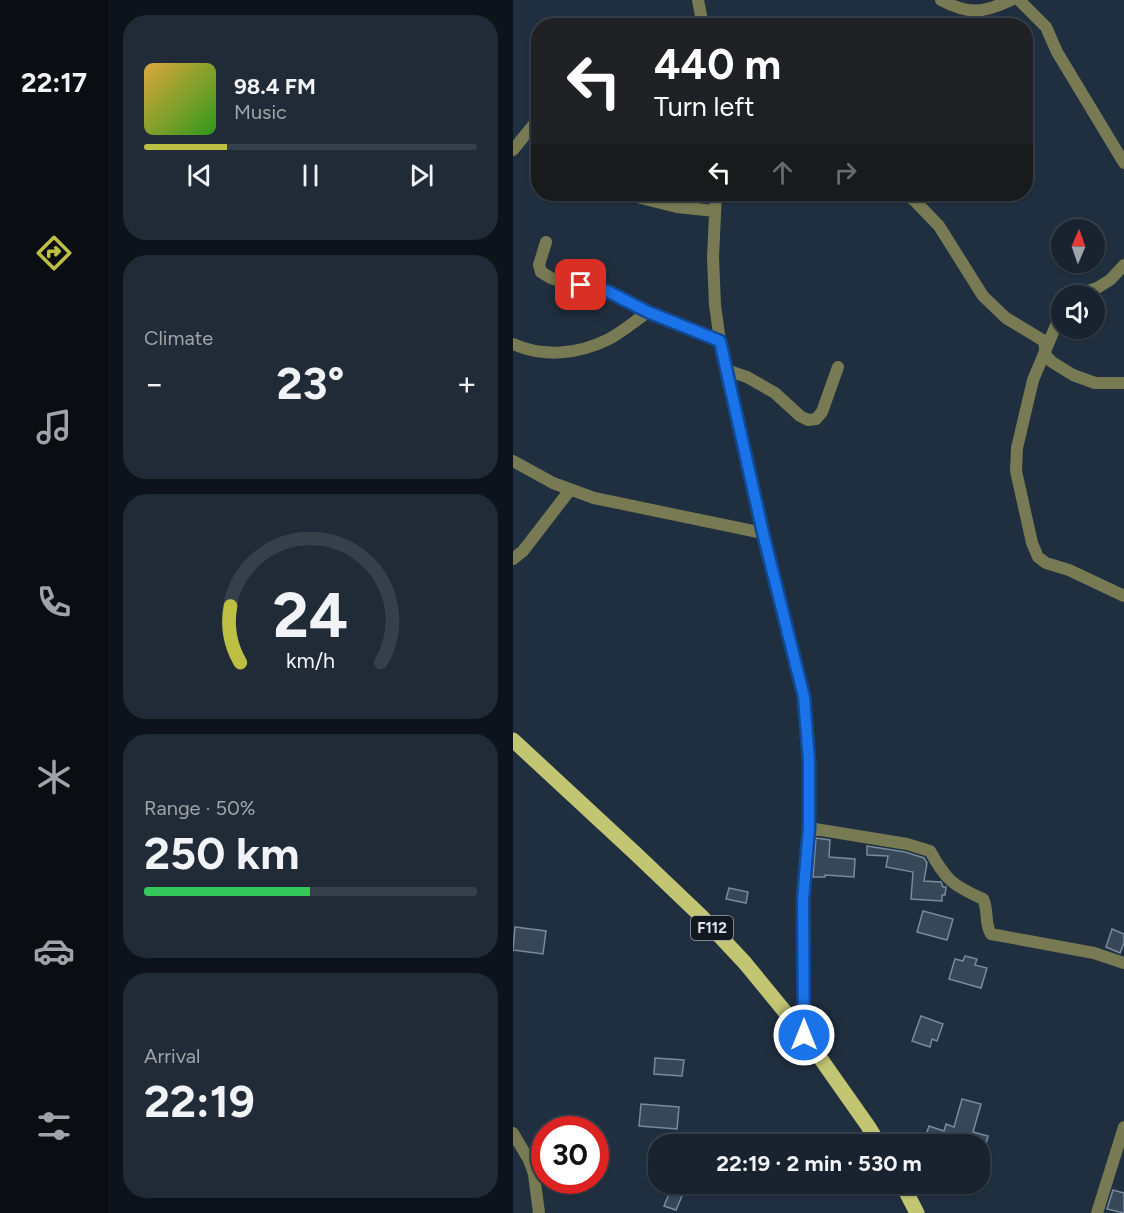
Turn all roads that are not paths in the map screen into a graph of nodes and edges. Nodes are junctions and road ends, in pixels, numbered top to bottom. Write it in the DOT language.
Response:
graph roads {
  1 [pos="698,0"];
  2 [pos="941,0"];
  3 [pos="1011,0"];
  4 [pos="1019,0"];
  5 [pos="701,18"];
  6 [pos="531,127"];
  7 [pos="513,150"];
  8 [pos="1124,163"];
  9 [pos="653,201"];
  10 [pos="716,201"];
  11 [pos="915,201"];
  12 [pos="715,211"];
  13 [pos="546,242"];
  14 [pos="1124,265"];
  15 [pos="1102,285"];
  16 [pos="648,312"];
  17 [pos="1051,336"];
  18 [pos="720,341"];
  19 [pos="513,344"];
  20 [pos="1046,348"];
  21 [pos="838,366"];
  22 [pos="726,370"];
  23 [pos="1124,383"];
  24 [pos="513,461"];
  25 [pos="570,490"];
  26 [pos="763,533"];
  27 [pos="513,560"];
  28 [pos="1124,596"];
  29 [pos="513,740"];
  30 [pos="809,828"];
  31 [pos="1124,963"];
  32 [pos="804,1035"];
  33 [pos="1124,1127"];
  34 [pos="513,1133"];
  35 [pos="873,1134"];
  36 [pos="907,1194"];
  37 [pos="539,1213"];
  38 [pos="917,1213"];
  39 [pos="1097,1213"];
  1 -- 5 [label="street"];
  2 -- 3 [label="street"];
  4 -- 8 [label="street"];
  6 -- 7 [label="street"];
  9 -- 12 [label="street"];
  10 -- 12 [label="street"];
  11 -- 20 [label="street"];
  12 -- 18 [label="street"];
  13 -- 16 [label="street"];
  14 -- 15 [label="street"];
  16 -- 18 [label="street"];
  16 -- 19 [label="street"];
  17 -- 20 [label="street"];
  18 -- 22 [label="street"];
  20 -- 23 [label="street"];
  20 -- 28 [label="street"];
  21 -- 22 [label="street"];
  22 -- 26 [label="street"];
  24 -- 25 [label="street"];
  25 -- 26 [label="street"];
  25 -- 27 [label="street"];
  26 -- 30 [label="street"];
  29 -- 32 [label="main road, F112"];
  30 -- 31 [label="street"];
  30 -- 32 [label="street"];
  32 -- 35 [label="main road, F112"];
  33 -- 39 [label="street"];
  34 -- 37 [label="street"];
  36 -- 38 [label="main road"];
}
